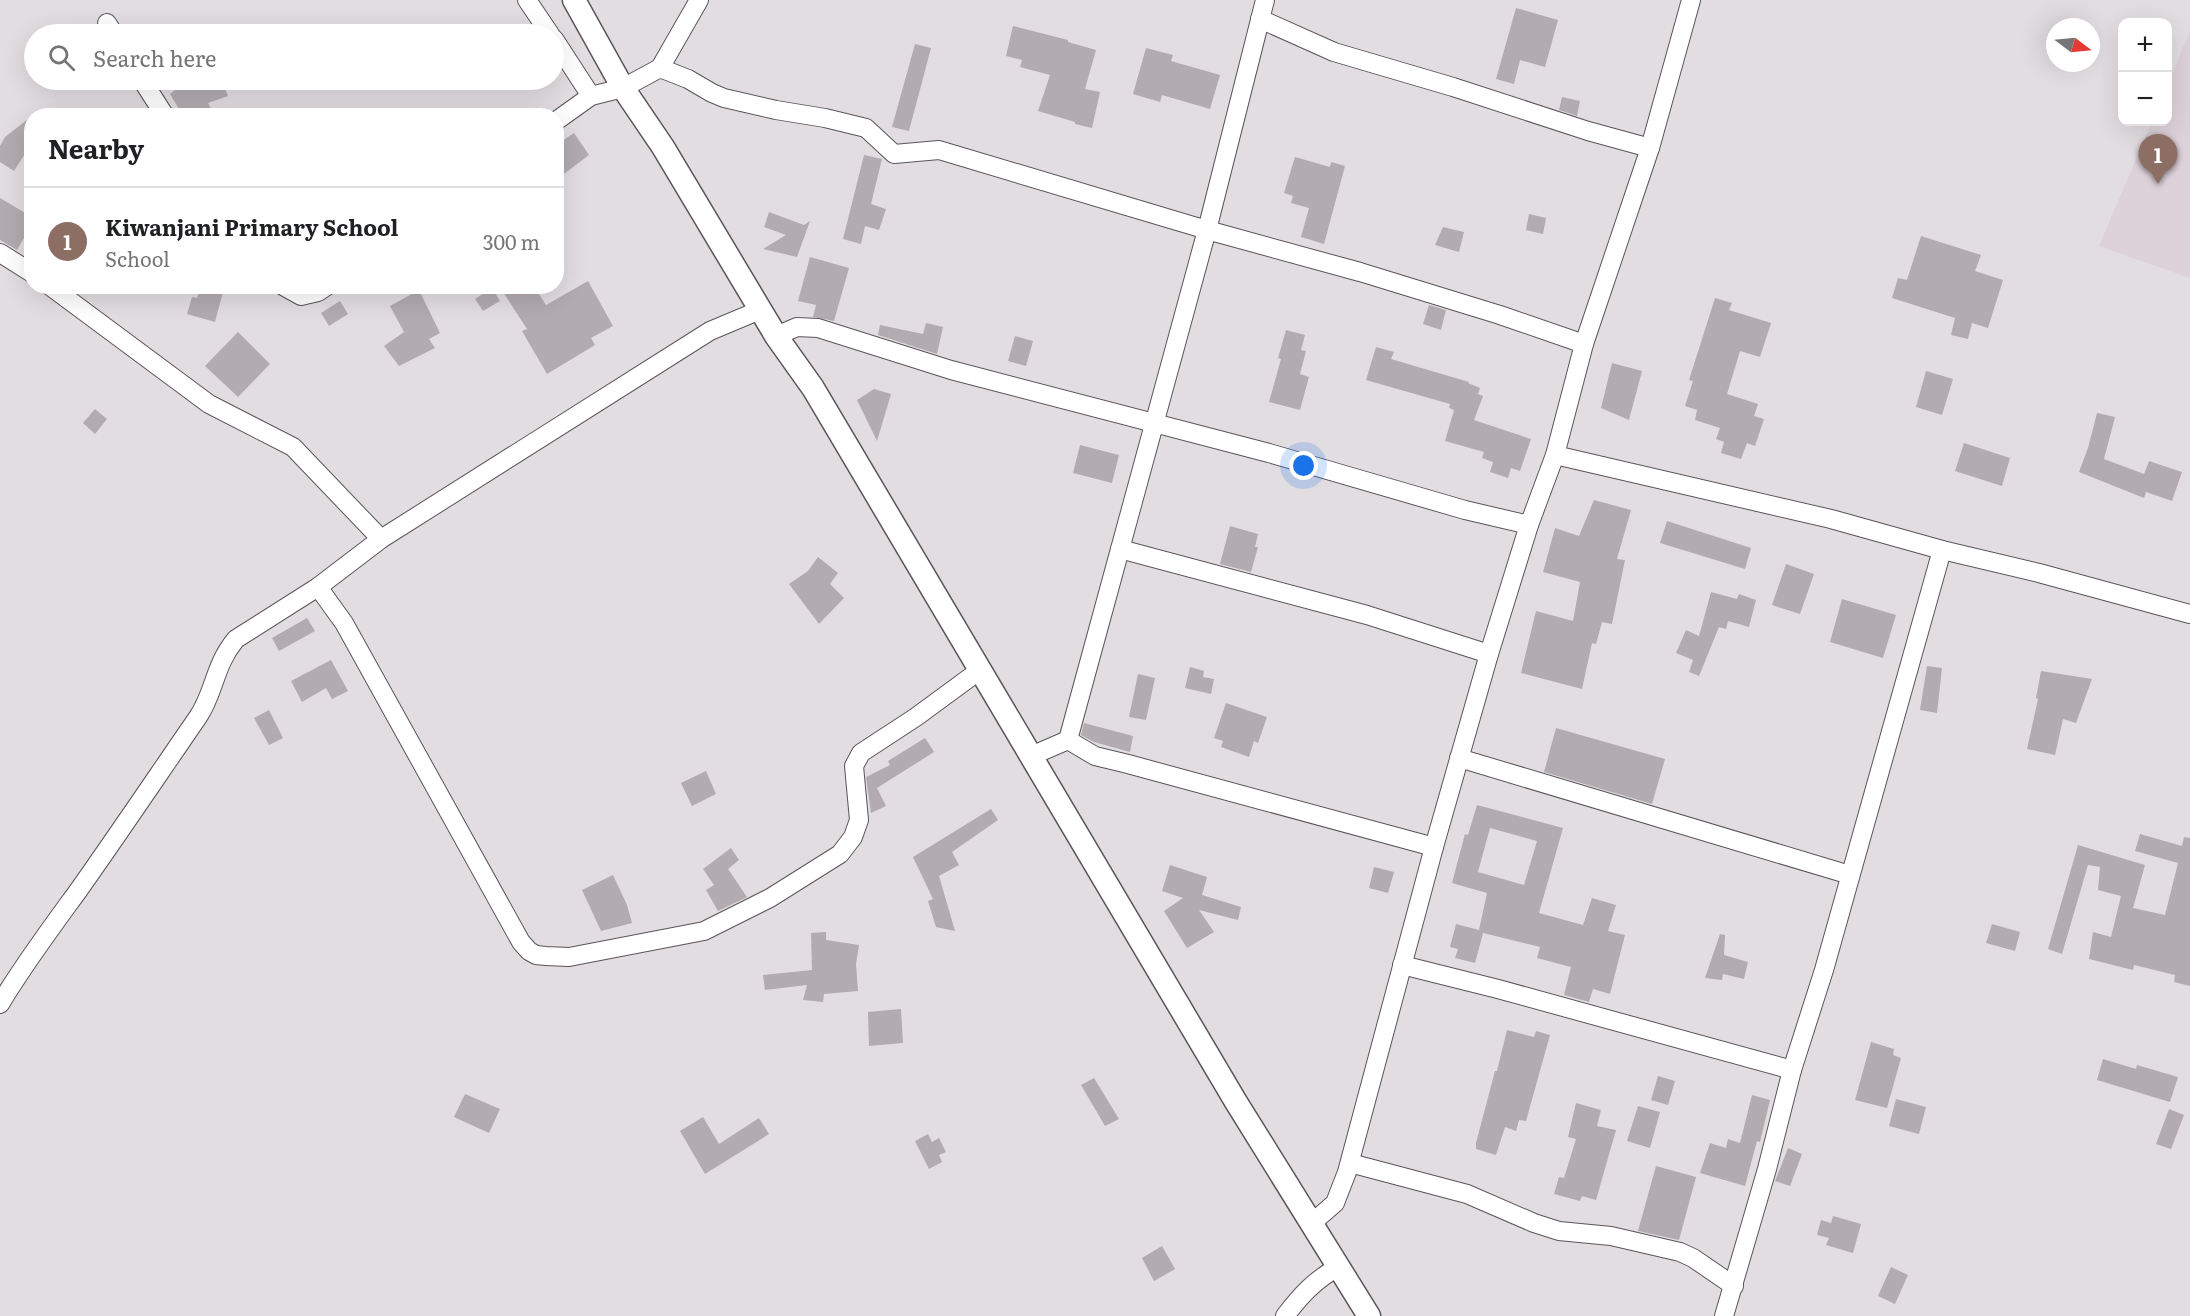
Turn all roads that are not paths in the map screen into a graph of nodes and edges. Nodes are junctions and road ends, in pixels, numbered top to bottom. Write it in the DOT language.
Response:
graph roads {
  1 [pos="527,0"];
  2 [pos="574,0"];
  3 [pos="699,0"];
  4 [pos="1265,0"];
  5 [pos="1691,0"];
  6 [pos="1260,19"];
  7 [pos="543,24"];
  8 [pos="564,54"];
  9 [pos="660,68"];
  10 [pos="623,88"];
  11 [pos="148,90"];
  12 [pos="591,96"];
  13 [pos="160,108"];
  14 [pos="564,115"];
  15 [pos="1650,148"];
  16 [pos="1207,230"];
  17 [pos="0,253"];
  18 [pos="24,268"];
  19 [pos="61,294"];
  20 [pos="760,310"];
  21 [pos="776,336"];
  22 [pos="1584,344"];
  23 [pos="1155,423"];
  24 [pos="1555,455"];
  25 [pos="1529,525"];
  26 [pos="381,539"];
  27 [pos="1120,549"];
  28 [pos="1942,550"];
  29 [pos="318,587"];
  30 [pos="2190,614"];
  31 [pos="1489,654"];
  32 [pos="980,670"];
  33 [pos="1068,740"];
  34 [pos="1031,756"];
  35 [pos="1460,758"];
  36 [pos="1434,847"];
  37 [pos="1850,875"];
  38 [pos="1402,965"];
  39 [pos="0,1004"];
  40 [pos="1791,1070"];
  41 [pos="1350,1163"];
  42 [pos="1312,1223"];
  43 [pos="1338,1267"];
  44 [pos="1734,1286"];
  45 [pos="1285,1316"];
  46 [pos="1369,1316"];
  47 [pos="1724,1316"];
  1 -- 7 [label="street"];
  2 -- 10 [label="street"];
  3 -- 9 [label="street"];
  4 -- 6 [label="street"];
  5 -- 15 [label="street"];
  6 -- 15 [label="street"];
  6 -- 16 [label="street"];
  8 -- 12 [label="street"];
  9 -- 10 [label="street"];
  9 -- 16 [label="street"];
  10 -- 12 [label="street"];
  10 -- 20 [label="street"];
  11 -- 13 [label="street"];
  12 -- 14 [label="street"];
  15 -- 22 [label="street"];
  16 -- 22 [label="street"];
  16 -- 23 [label="street"];
  17 -- 18 [label="street"];
  19 -- 26 [label="street"];
  20 -- 21 [label="street"];
  20 -- 26 [label="street"];
  21 -- 23 [label="street"];
  21 -- 32 [label="street"];
  22 -- 24 [label="street"];
  23 -- 25 [label="street"];
  23 -- 27 [label="street"];
  24 -- 25 [label="street"];
  24 -- 28 [label="street"];
  25 -- 31 [label="street"];
  26 -- 29 [label="street"];
  27 -- 31 [label="street"];
  27 -- 33 [label="street"];
  28 -- 30 [label="street"];
  28 -- 37 [label="street"];
  29 -- 32 [label="street"];
  29 -- 39 [label="street"];
  31 -- 35 [label="street"];
  32 -- 34 [label="street"];
  33 -- 34 [label="street"];
  33 -- 36 [label="street"];
  34 -- 42 [label="street"];
  35 -- 36 [label="street"];
  35 -- 37 [label="street"];
  36 -- 38 [label="street"];
  37 -- 40 [label="street"];
  38 -- 40 [label="street"];
  38 -- 41 [label="street"];
  40 -- 44 [label="street"];
  41 -- 42 [label="street"];
  41 -- 44 [label="street"];
  42 -- 43 [label="street"];
  43 -- 45 [label="street"];
  43 -- 46 [label="street"];
  44 -- 47 [label="street"];
}
